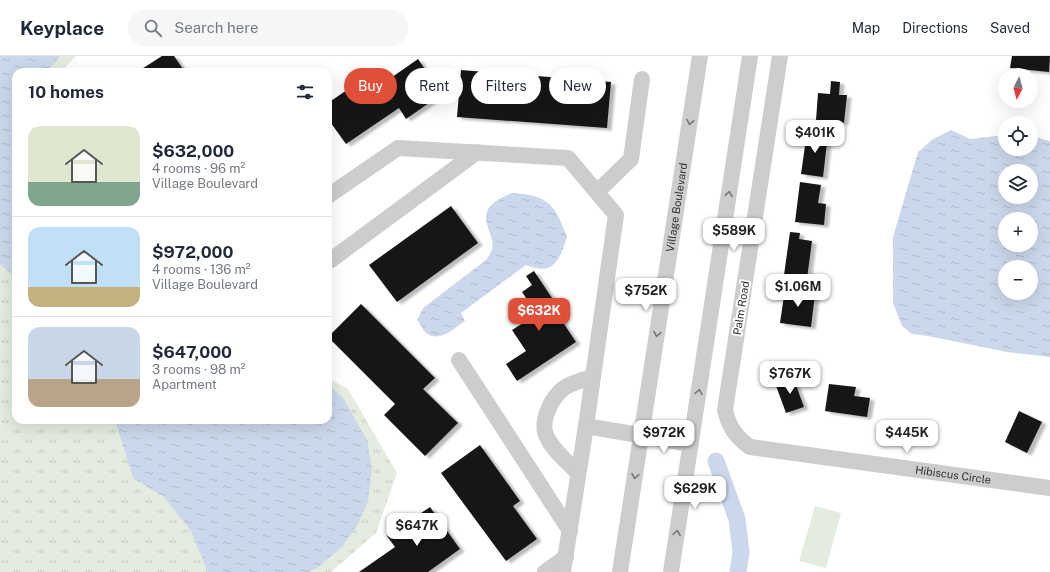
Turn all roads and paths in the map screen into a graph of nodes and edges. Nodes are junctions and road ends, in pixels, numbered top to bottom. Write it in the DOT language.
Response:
graph roads {
  1 [pos="700,56"];
  2 [pos="750,56"];
  3 [pos="780,56"];
  4 [pos="642,79"];
  5 [pos="477,152"];
  6 [pos="597,192"];
  7 [pos="332,193"];
  8 [pos="332,259"];
  9 [pos="459,360"];
  10 [pos="593,376"];
  11 [pos="586,426"];
  12 [pos="641,436"];
  13 [pos="691,444"];
  14 [pos="760,448"];
  15 [pos="578,473"];
  16 [pos="1050,488"];
  17 [pos="570,531"];
  18 [pos="565,565"];
  19 [pos="545,572"];
  20 [pos="620,572"];
  21 [pos="671,572"];
  1 -- 12 [label="street, Village Boulevard, one-way"];
  13 -- 2 [label="street, one-way"];
  3 -- 14 [label="street, Palm Road"];
  4 -- 6 [label="street"];
  5 -- 6 [label="street"];
  5 -- 7 [label="street"];
  5 -- 8 [label="street"];
  6 -- 10 [label="street"];
  9 -- 17 [label="street"];
  10 -- 11 [label="street"];
  10 -- 15 [label="street"];
  11 -- 12 [label="street"];
  11 -- 15 [label="street"];
  12 -- 13 [label="street"];
  12 -- 20 [label="street, Village Boulevard, one-way"];
  21 -- 13 [label="street, one-way"];
  14 -- 16 [label="street, Hibiscus Circle"];
  15 -- 17 [label="street"];
  17 -- 18 [label="street"];
  18 -- 19 [label="street"];
}
